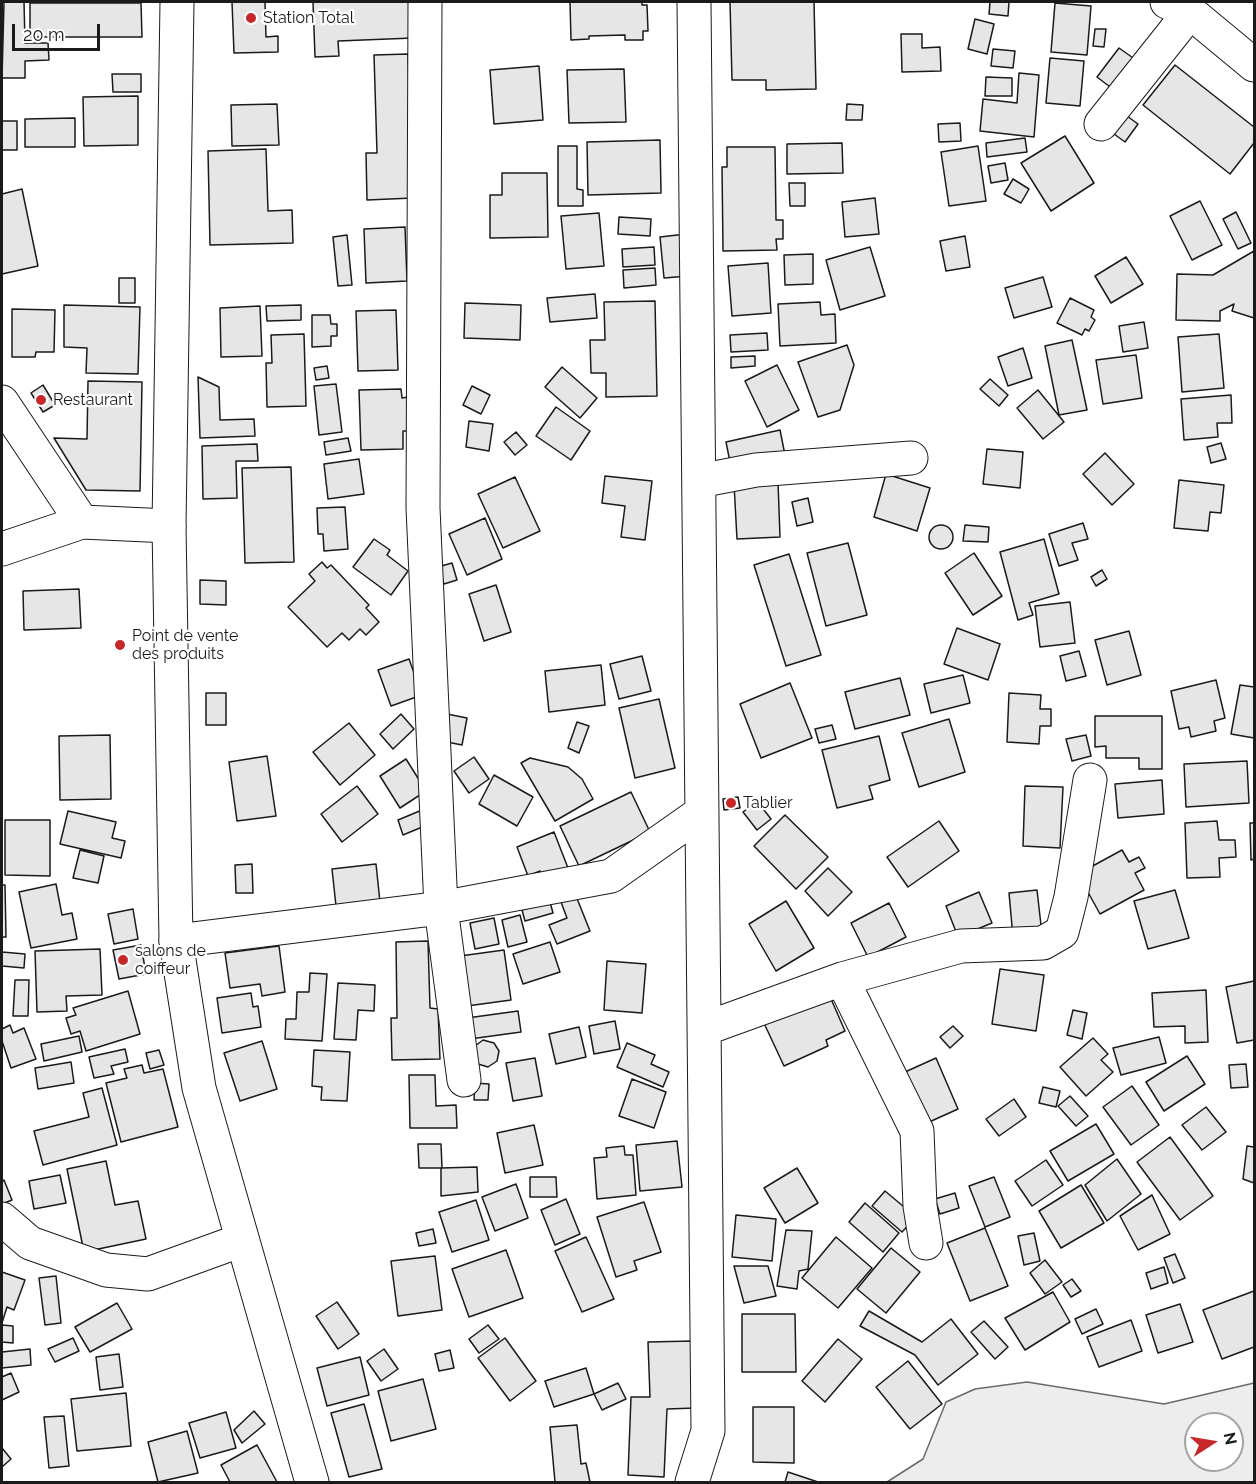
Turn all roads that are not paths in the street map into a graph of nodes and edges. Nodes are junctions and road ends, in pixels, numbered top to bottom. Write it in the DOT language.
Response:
graph roads {
  1 [pos="177,2"];
  2 [pos="425,2"];
  3 [pos="694,2"];
  4 [pos="1179,7"];
  5 [pos="1254,65"];
  6 [pos="1101,124"];
  7 [pos="2,402"];
  8 [pos="911,458"];
  9 [pos="699,481"];
  10 [pos="82,522"];
  11 [pos="169,526"];
  12 [pos="2,549"];
  13 [pos="1090,780"];
  14 [pos="702,812"];
  15 [pos="441,908"];
  16 [pos="176,941"];
  17 [pos="842,979"];
  18 [pos="704,1029"];
  19 [pos="464,1080"];
  20 [pos="2,1219"];
  21 [pos="242,1240"];
  22 [pos="926,1243"];
  23 [pos="312,1482"];
  24 [pos="693,1482"];
  1 -- 11 [label="main road"];
  2 -- 15 [label="main road"];
  3 -- 9 [label="main road"];
  4 -- 5 [label="main road"];
  4 -- 6 [label="main road"];
  7 -- 10 [label="main road"];
  8 -- 9 [label="main road"];
  9 -- 14 [label="main road"];
  10 -- 11 [label="main road"];
  10 -- 12 [label="main road"];
  11 -- 16 [label="main road"];
  13 -- 17 [label="main road"];
  14 -- 15 [label="main road"];
  14 -- 18 [label="main road"];
  15 -- 16 [label="main road"];
  15 -- 19 [label="main road"];
  16 -- 21 [label="main road"];
  17 -- 18 [label="main road"];
  17 -- 22 [label="main road"];
  18 -- 24 [label="main road"];
  20 -- 21 [label="main road"];
  21 -- 23 [label="main road"];
}
